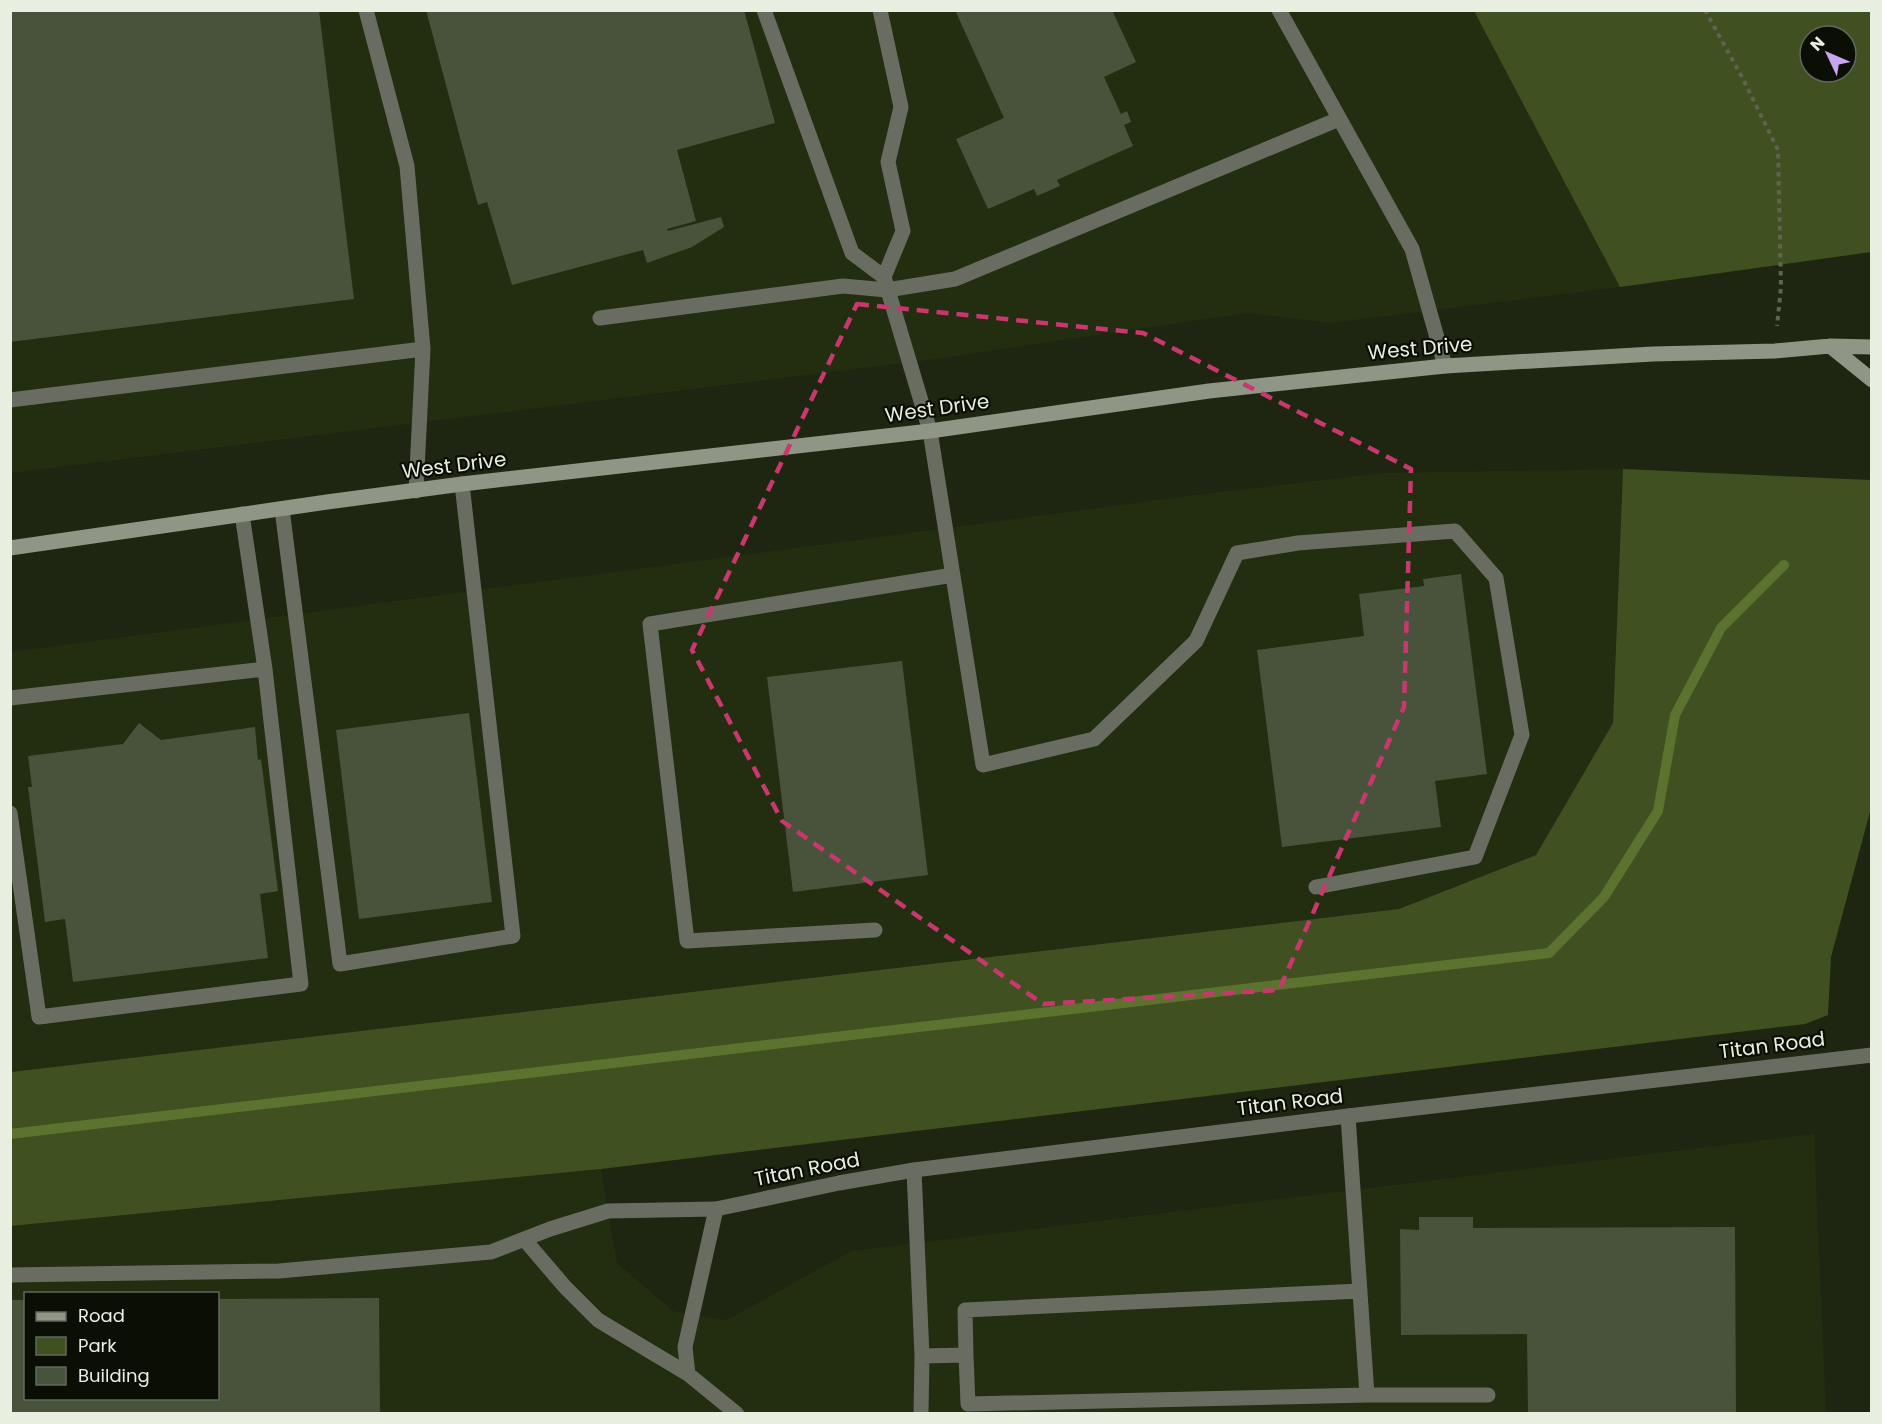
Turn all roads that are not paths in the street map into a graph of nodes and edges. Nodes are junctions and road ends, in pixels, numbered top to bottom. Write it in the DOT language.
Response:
graph roads {
  1 [pos="366,10"];
  2 [pos="764,10"];
  3 [pos="880,10"];
  4 [pos="1279,10"];
  5 [pos="1339,119"];
  6 [pos="886,283"];
  7 [pos="600,318"];
  8 [pos="1830,346"];
  9 [pos="1872,347"];
  10 [pos="423,349"];
  11 [pos="1445,366"];
  12 [pos="1872,380"];
  13 [pos="10,400"];
  14 [pos="930,431"];
  15 [pos="462,484"];
  16 [pos="417,491"];
  17 [pos="282,508"];
  18 [pos="242,514"];
  19 [pos="10,548"];
  20 [pos="953,575"];
  21 [pos="265,669"];
  22 [pos="10,698"];
  23 [pos="10,813"];
  24 [pos="1316,887"];
  25 [pos="875,930"];
  26 [pos="1872,1055"];
  27 [pos="1348,1116"];
  28 [pos="915,1170"];
  29 [pos="716,1209"];
  30 [pos="524,1239"];
  31 [pos="10,1275"];
  32 [pos="1360,1291"];
  33 [pos="966,1355"];
  34 [pos="922,1356"];
  35 [pos="688,1374"];
  36 [pos="1367,1395"];
  37 [pos="1488,1395"];
  38 [pos="737,1413"];
  39 [pos="921,1413"];
  1 -- 10 [label="street"];
  2 -- 6 [label="street"];
  3 -- 6 [label="street"];
  4 -- 5 [label="street"];
  5 -- 6 [label="street"];
  5 -- 11 [label="street"];
  6 -- 7 [label="street"];
  6 -- 14 [label="street"];
  8 -- 9 [label="street, West Drive"];
  8 -- 11 [label="street, West Drive"];
  8 -- 12 [label="street"];
  10 -- 13 [label="street"];
  10 -- 16 [label="street"];
  11 -- 14 [label="street, West Drive"];
  14 -- 15 [label="street, West Drive"];
  14 -- 20 [label="street"];
  15 -- 16 [label="street, West Drive"];
  15 -- 17 [label="street"];
  16 -- 17 [label="street, West Drive"];
  17 -- 18 [label="street, West Drive"];
  18 -- 19 [label="street, West Drive"];
  18 -- 21 [label="street"];
  20 -- 24 [label="street"];
  20 -- 25 [label="street"];
  21 -- 22 [label="street"];
  21 -- 23 [label="street"];
  26 -- 27 [label="street, Titan Road"];
  27 -- 28 [label="street, Titan Road"];
  27 -- 32 [label="street"];
  28 -- 29 [label="street, Titan Road"];
  28 -- 34 [label="street"];
  29 -- 30 [label="street, Titan Road"];
  29 -- 35 [label="street"];
  30 -- 31 [label="street, Titan Road"];
  30 -- 35 [label="street"];
  32 -- 33 [label="street"];
  32 -- 36 [label="street"];
  33 -- 34 [label="street"];
  33 -- 36 [label="street"];
  34 -- 39 [label="street"];
  35 -- 38 [label="street"];
  36 -- 37 [label="street"];
}
